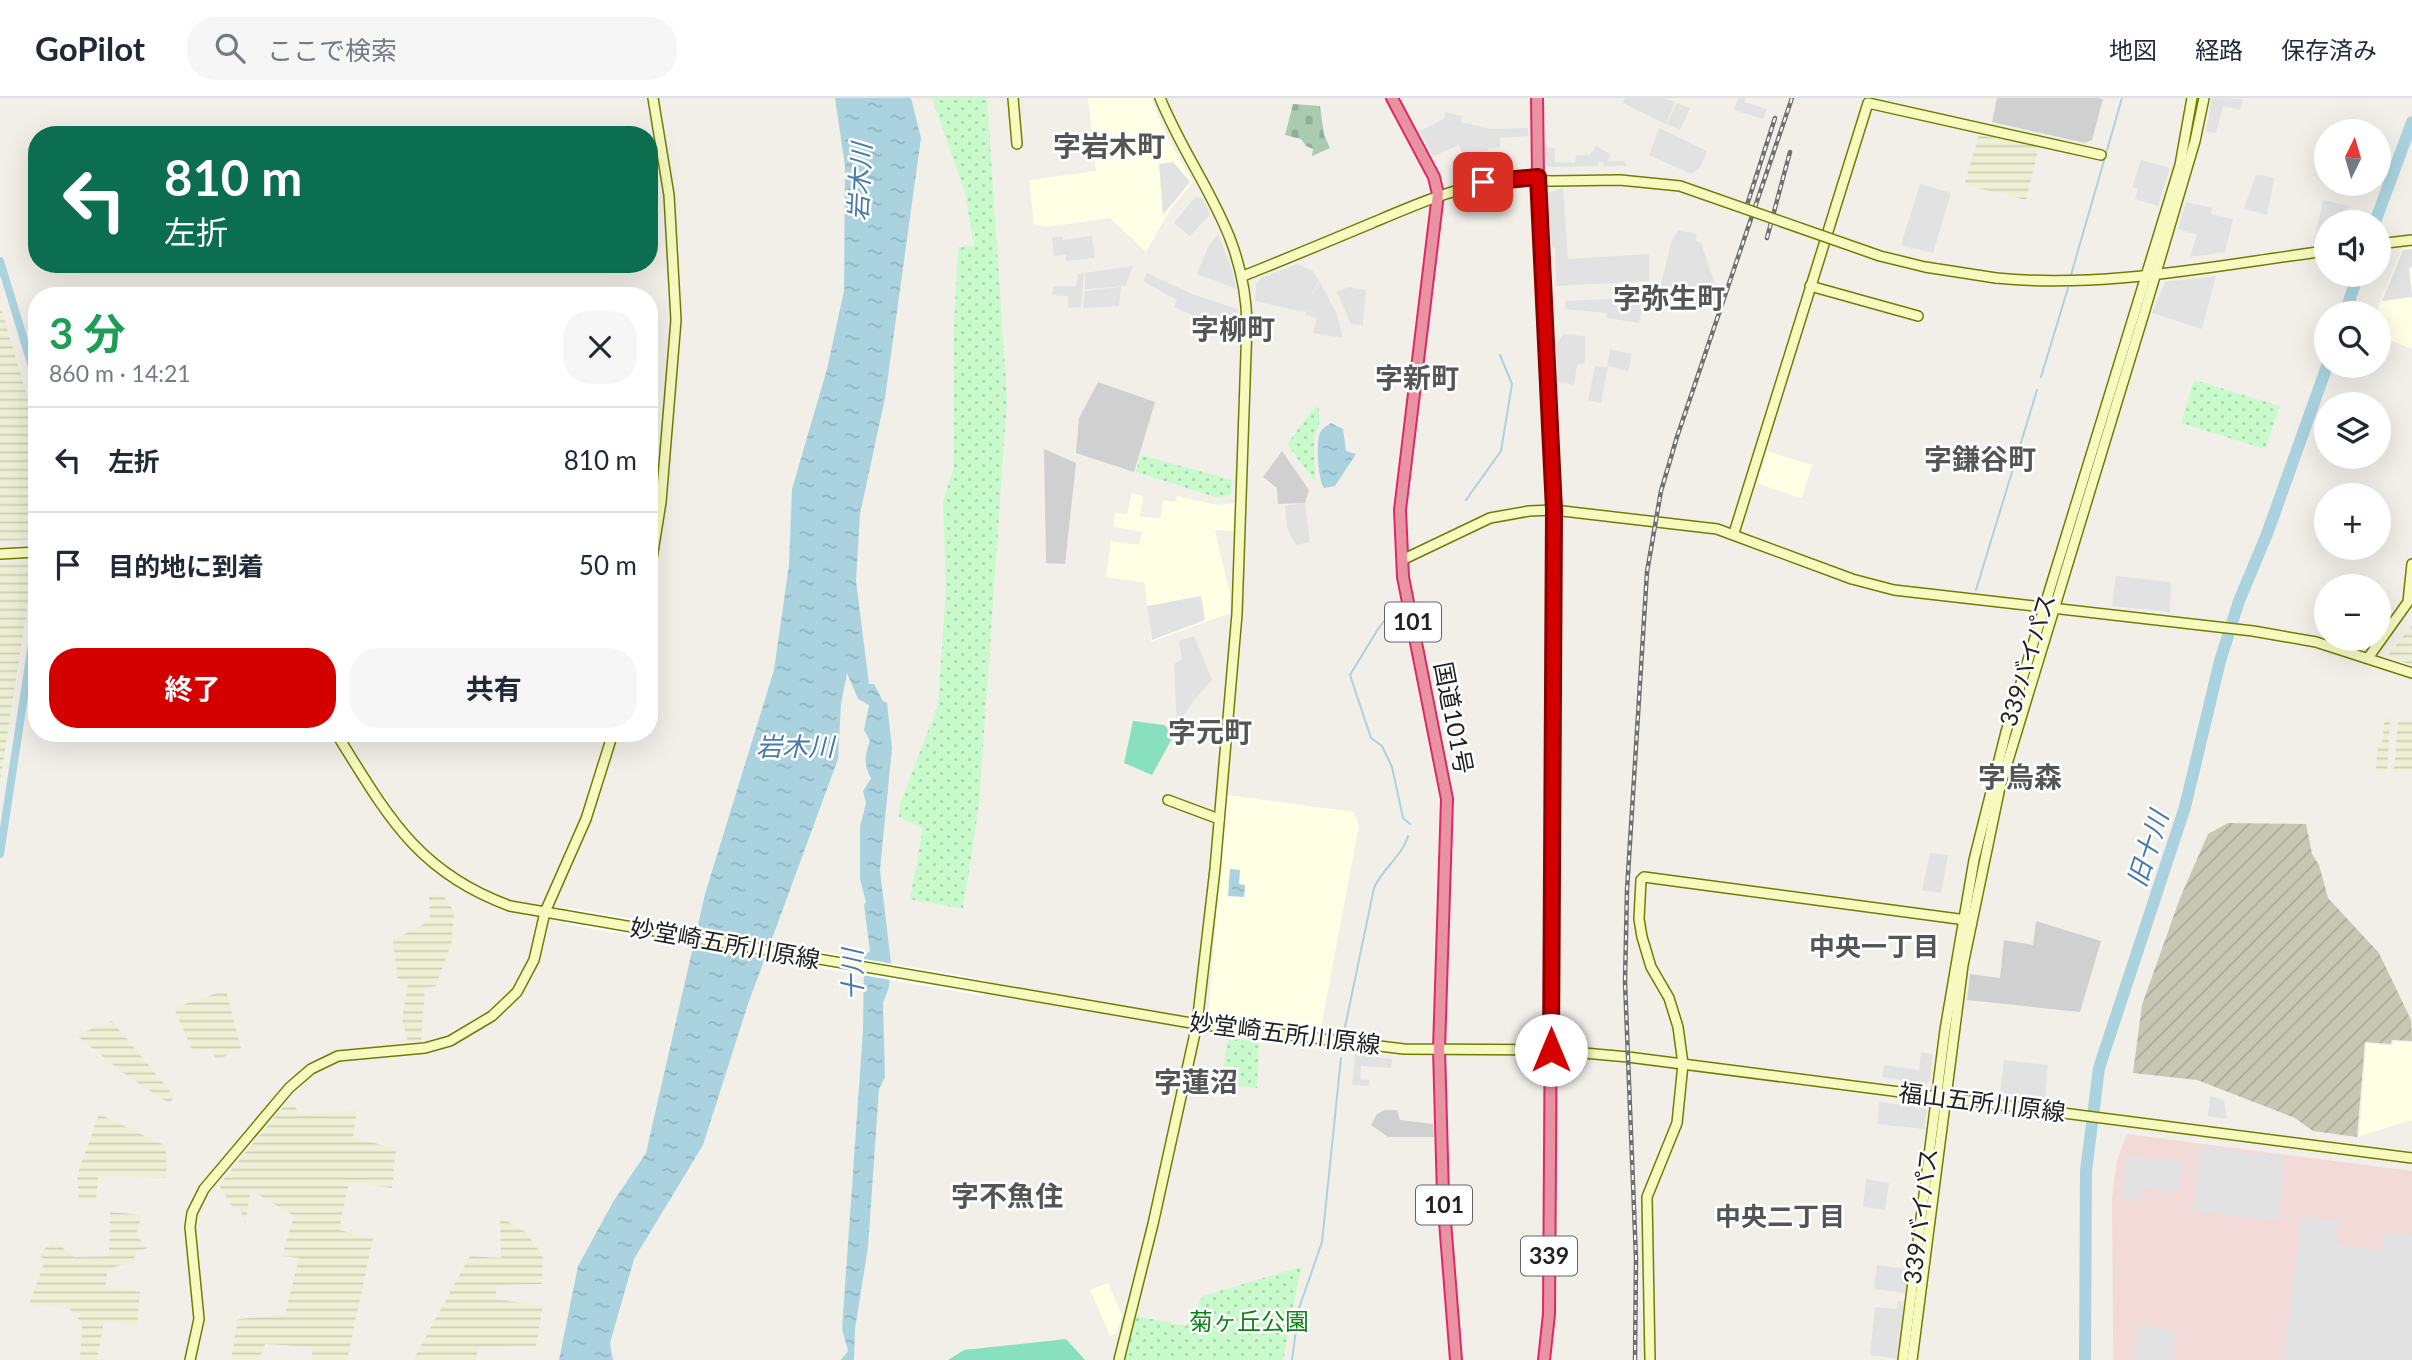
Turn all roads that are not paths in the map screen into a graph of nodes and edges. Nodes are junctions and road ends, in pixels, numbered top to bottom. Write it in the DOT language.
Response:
graph roads {
  1 [pos="653,98"];
  2 [pos="1013,98"];
  3 [pos="1160,98"];
  4 [pos="1392,98"];
  5 [pos="1537,98"];
  6 [pos="2192,98"];
  7 [pos="2204,98"];
  8 [pos="658,126"];
  9 [pos="658,128"];
  10 [pos="1017,144"];
  11 [pos="2101,155"];
  12 [pos="1538,177"];
  13 [pos="1438,194"];
  14 [pos="2412,240"];
  15 [pos="2391,242"];
  16 [pos="2314,252"];
  17 [pos="2156,272"];
  18 [pos="2145,274"];
  19 [pos="1243,276"];
  20 [pos="1810,286"];
  21 [pos="1918,316"];
  22 [pos="1554,510"];
  23 [pos="658,521"];
  24 [pos="1734,533"];
  25 [pos="28,552"];
  26 [pos="0,554"];
  27 [pos="1402,560"];
  28 [pos="2412,564"];
  29 [pos="2048,608"];
  30 [pos="2368,658"];
  31 [pos="2412,673"];
  32 [pos="342,742"];
  33 [pos="610,742"];
  34 [pos="1168,800"];
  35 [pos="1219,820"];
  36 [pos="550,914"];
  37 [pos="1967,921"];
  38 [pos="1197,1024"];
  39 [pos="1439,1049"];
  40 [pos="1551,1050"];
  41 [pos="1683,1064"];
  42 [pos="1942,1098"];
  43 [pos="2412,1158"];
  44 [pos="190,1360"];
  45 [pos="1119,1360"];
  46 [pos="1457,1360"];
  47 [pos="1544,1360"];
  48 [pos="1650,1360"];
  49 [pos="1903,1360"];
  50 [pos="1912,1360"];
  1 -- 8 [label="street"];
  2 -- 10 [label="street"];
  3 -- 19 [label="street"];
  4 -- 13 [label="highway, 国道101号 / 101"];
  5 -- 12 [label="highway, 339"];
  6 -- 18 [label="street, 339バイパス"];
  7 -- 17 [label="street"];
  9 -- 23 [label="street"];
  11 -- 20 [label="street"];
  12 -- 13 [label="street"];
  12 -- 18 [label="street, bridge"];
  12 -- 22 [label="highway, 339"];
  13 -- 19 [label="street"];
  13 -- 27 [label="highway, 国道101号 / 101"];
  14 -- 15 [label="street"];
  16 -- 17 [label="street"];
  17 -- 18 [label="street"];
  17 -- 29 [label="street"];
  18 -- 29 [label="street, 339バイパス"];
  19 -- 35 [label="street"];
  20 -- 21 [label="street"];
  20 -- 24 [label="street"];
  22 -- 24 [label="street"];
  22 -- 27 [label="street"];
  22 -- 40 [label="highway, 339"];
  24 -- 29 [label="street"];
  25 -- 26 [label="street"];
  27 -- 39 [label="highway, 国道101号 / 101"];
  28 -- 30 [label="street"];
  29 -- 30 [label="street"];
  29 -- 37 [label="street, 339バイパス"];
  30 -- 31 [label="street"];
  32 -- 36 [label="street, 妙堂崎五所川原線"];
  33 -- 36 [label="street"];
  34 -- 35 [label="street"];
  35 -- 38 [label="street"];
  36 -- 38 [label="street, 妙堂崎五所川原線"];
  36 -- 44 [label="street"];
  37 -- 41 [label="street"];
  37 -- 42 [label="street, 339バイパス"];
  38 -- 39 [label="street, 妙堂崎五所川原線"];
  38 -- 45 [label="street"];
  39 -- 40 [label="street, 妙堂崎五所川原線"];
  39 -- 46 [label="highway, 国道101号 / 101"];
  40 -- 41 [label="street, 福山五所川原線"];
  40 -- 47 [label="highway, 339"];
  41 -- 42 [label="street, 福山五所川原線"];
  41 -- 48 [label="street"];
  42 -- 43 [label="street, 福山五所川原線"];
  42 -- 49 [label="street, 339バイパス"];
  42 -- 50 [label="street"];
}
